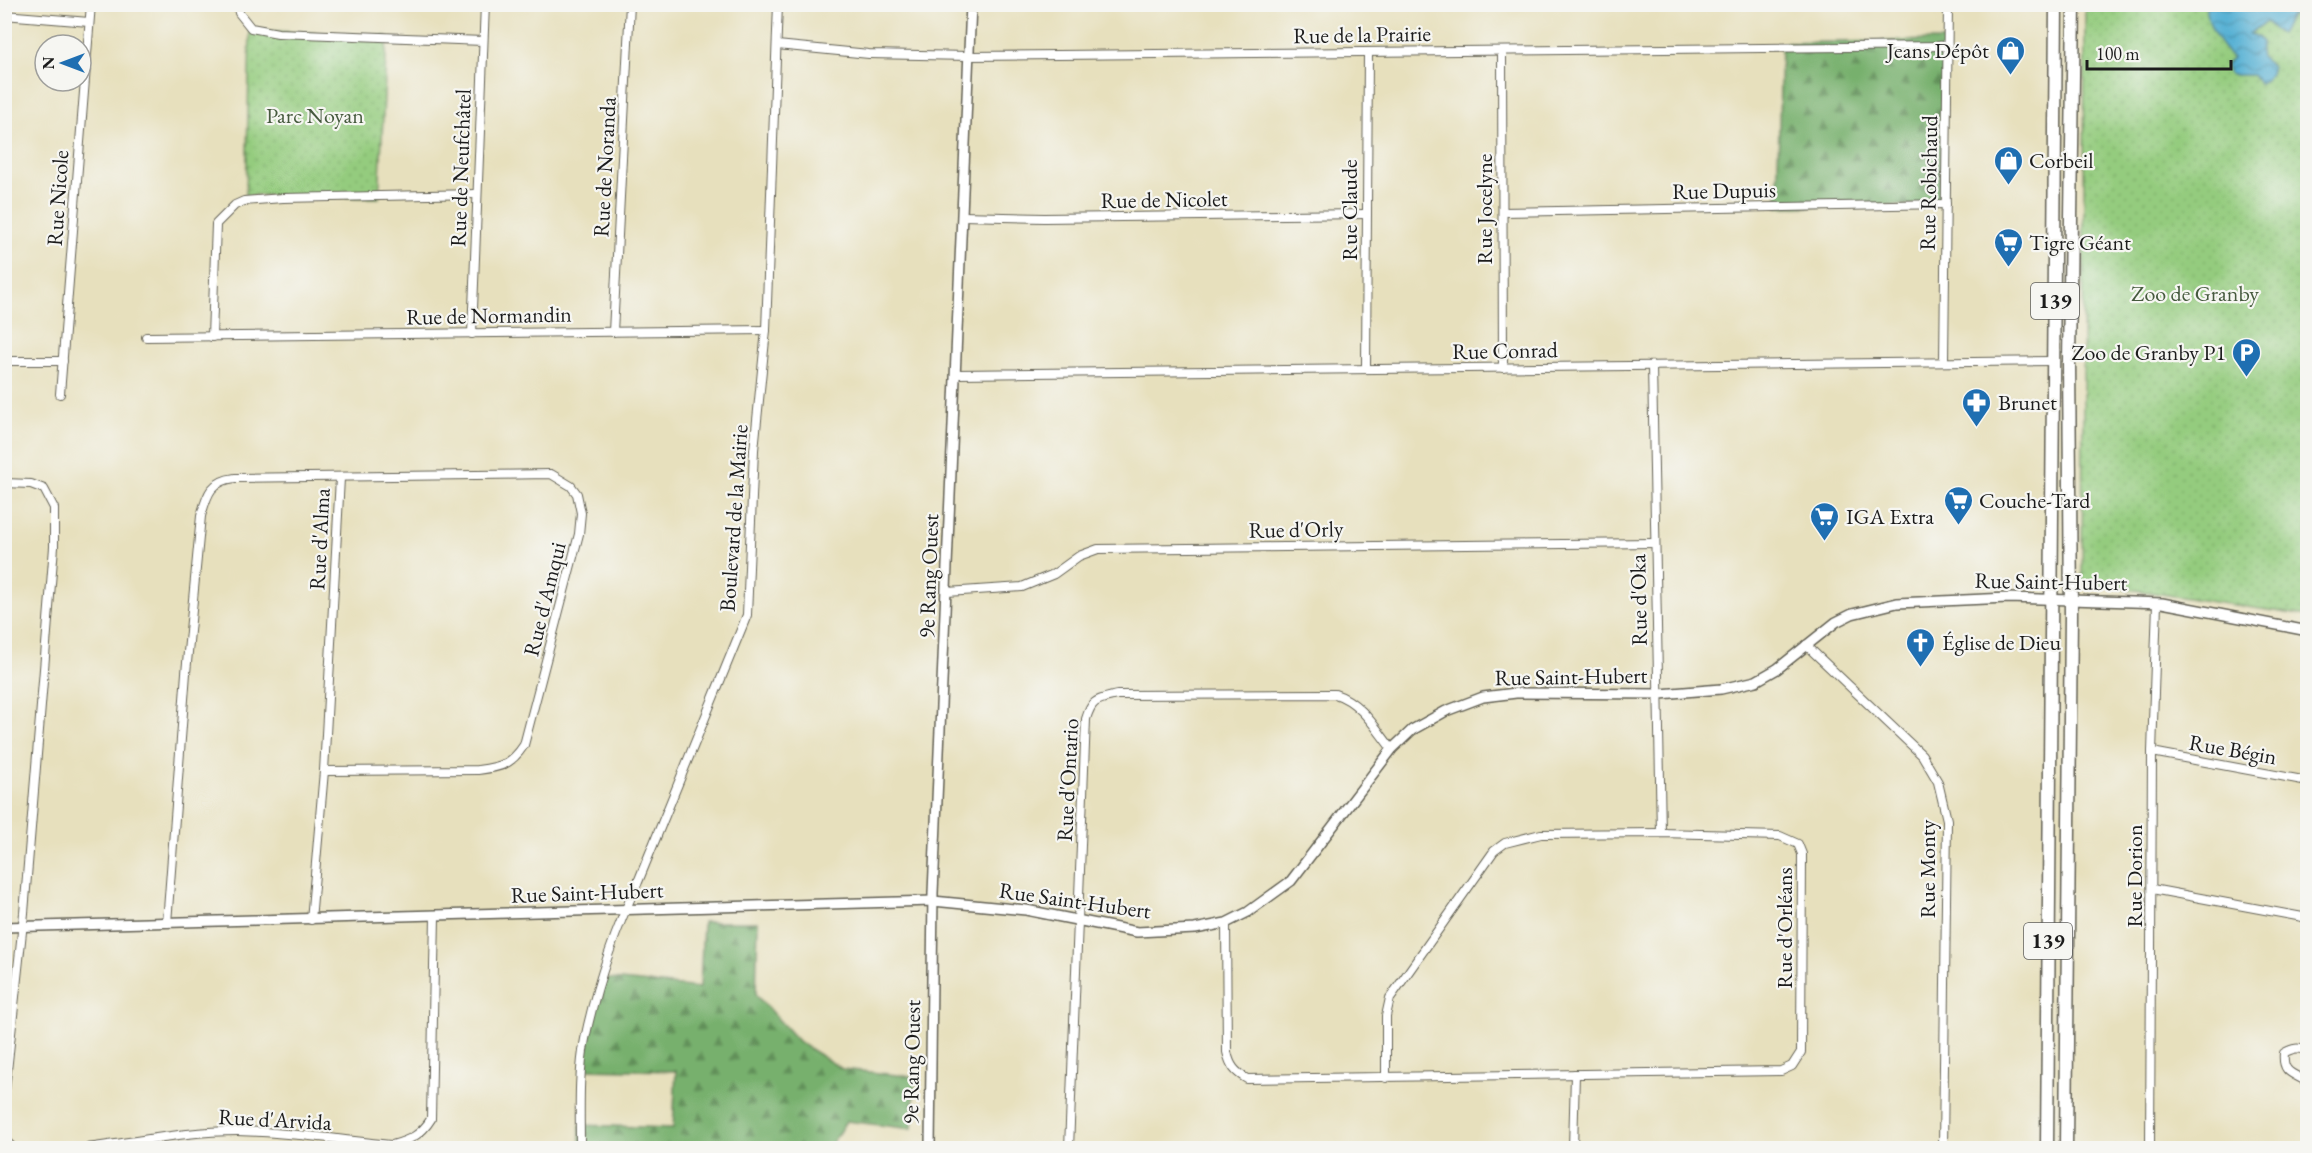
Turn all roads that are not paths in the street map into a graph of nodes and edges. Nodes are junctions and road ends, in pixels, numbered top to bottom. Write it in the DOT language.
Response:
graph roads {
  1 [pos="91,4"];
  2 [pos="238,4"];
  3 [pos="485,4"];
  4 [pos="630,4"];
  5 [pos="778,4"];
  6 [pos="972,4"];
  7 [pos="1948,4"];
  8 [pos="2056,4"];
  9 [pos="2074,4"];
  10 [pos="4,15"];
  11 [pos="89,22"];
  12 [pos="483,41"];
  13 [pos="777,45"];
  14 [pos="1948,46"];
  15 [pos="1502,51"];
  16 [pos="1368,52"];
  17 [pos="969,56"];
  18 [pos="477,194"];
  19 [pos="1946,204"];
  20 [pos="1503,212"];
  21 [pos="1367,214"];
  22 [pos="962,216"];
  23 [pos="766,330"];
  24 [pos="613,332"];
  25 [pos="472,334"];
  26 [pos="146,337"];
  27 [pos="212,337"];
  28 [pos="4,361"];
  29 [pos="63,361"];
  30 [pos="2055,361"];
  31 [pos="1944,362"];
  32 [pos="1652,366"];
  33 [pos="1503,368"];
  34 [pos="1366,369"];
  35 [pos="956,374"];
  36 [pos="60,394"];
  37 [pos="340,478"];
  38 [pos="4,483"];
  39 [pos="1655,543"];
  40 [pos="946,592"];
  41 [pos="2052,598"];
  42 [pos="2072,599"];
  43 [pos="2157,603"];
  44 [pos="2307,631"];
  45 [pos="1806,645"];
  46 [pos="1660,693"];
  47 [pos="1392,749"];
  48 [pos="2152,752"];
  49 [pos="324,771"];
  50 [pos="2307,781"];
  51 [pos="1661,833"];
  52 [pos="2152,889"];
  53 [pos="933,902"];
  54 [pos="624,912"];
  55 [pos="435,916"];
  56 [pos="2307,918"];
  57 [pos="311,920"];
  58 [pos="1079,921"];
  59 [pos="167,923"];
  60 [pos="1226,923"];
  61 [pos="4,927"];
  62 [pos="22,927"];
  63 [pos="2307,1051"];
  64 [pos="1575,1074"];
  65 [pos="1386,1078"];
  66 [pos="2307,1082"];
  67 [pos="4,1099"];
  68 [pos="4,1139"];
  69 [pos="13,1149"];
  70 [pos="86,1149"];
  71 [pos="580,1149"];
  72 [pos="930,1149"];
  73 [pos="1069,1149"];
  74 [pos="1573,1149"];
  75 [pos="1943,1149"];
  76 [pos="2047,1149"];
  77 [pos="2066,1149"];
  78 [pos="2150,1149"];
  1 -- 11 [label="street, Rue Nicole"];
  2 -- 12 [label="street"];
  3 -- 12 [label="street, Rue de Neufchâtel"];
  4 -- 24 [label="street, Rue de Noranda"];
  5 -- 13 [label="street, Boulevard de la Mairie"];
  6 -- 17 [label="street, 9e Rang Ouest"];
  7 -- 14 [label="street, Rue Robichaud"];
  8 -- 30 [label="highway, 139"];
  9 -- 42 [label="highway, 139"];
  10 -- 11 [label="street"];
  11 -- 29 [label="street, Rue Nicole"];
  12 -- 18 [label="street, Rue de Neufchâtel"];
  13 -- 17 [label="street, Rue de la Prairie"];
  13 -- 23 [label="street, Boulevard de la Mairie"];
  14 -- 15 [label="street, Rue de la Prairie"];
  14 -- 19 [label="street, Rue Robichaud"];
  15 -- 16 [label="street, Rue de la Prairie"];
  15 -- 20 [label="street, Rue Jocelyne"];
  16 -- 17 [label="street, Rue de la Prairie"];
  16 -- 21 [label="street, Rue Claude"];
  17 -- 22 [label="street, 9e Rang Ouest"];
  18 -- 25 [label="street, Rue de Neufchâtel"];
  18 -- 27 [label="street"];
  19 -- 20 [label="street, Rue Dupuis"];
  19 -- 31 [label="street, Rue Robichaud"];
  20 -- 33 [label="street, Rue Jocelyne"];
  21 -- 22 [label="street, Rue de Nicolet"];
  21 -- 34 [label="street, Rue Claude"];
  22 -- 35 [label="street, 9e Rang Ouest"];
  23 -- 24 [label="street, Rue de Normandin"];
  23 -- 54 [label="street, Boulevard de la Mairie"];
  24 -- 25 [label="street, Rue de Normandin"];
  25 -- 27 [label="street, Rue de Normandin"];
  26 -- 27 [label="street, Rue de Normandin"];
  28 -- 29 [label="street"];
  29 -- 36 [label="street, Rue Nicole"];
  30 -- 31 [label="street, Rue Conrad"];
  30 -- 41 [label="highway, 139"];
  31 -- 32 [label="street, Rue Conrad"];
  32 -- 33 [label="street, Rue Conrad"];
  32 -- 39 [label="street, Rue d'Oka"];
  33 -- 34 [label="street, Rue Conrad"];
  34 -- 35 [label="street, Rue Conrad"];
  35 -- 40 [label="street, 9e Rang Ouest"];
  37 -- 49 [label="street, Rue d'Alma"];
  37 -- 49 [label="street, Rue d'Amqui"];
  37 -- 59 [label="street, Rue d'Alma"];
  38 -- 62 [label="street"];
  39 -- 40 [label="street, Rue d'Orly"];
  39 -- 46 [label="street, Rue d'Oka"];
  40 -- 53 [label="street, 9e Rang Ouest"];
  41 -- 42 [label="street, Rue Saint-Hubert"];
  41 -- 45 [label="street, Rue Saint-Hubert"];
  41 -- 76 [label="highway, 139"];
  42 -- 43 [label="street, Rue Saint-Hubert"];
  42 -- 77 [label="highway, 139"];
  43 -- 44 [label="street, Rue Saint-Hubert"];
  43 -- 48 [label="street, Rue Dorion"];
  45 -- 46 [label="street, Rue Saint-Hubert"];
  45 -- 75 [label="street, Rue Monty"];
  46 -- 47 [label="street, Rue Saint-Hubert"];
  46 -- 51 [label="street, Rue d'Oka"];
  47 -- 58 [label="street, Rue d'Ontario"];
  47 -- 60 [label="street, Rue Saint-Hubert"];
  48 -- 50 [label="street, Rue Bégin"];
  48 -- 52 [label="street, Rue Dorion"];
  49 -- 57 [label="street, Rue d'Alma"];
  51 -- 64 [label="street, Rue d'Orléans"];
  51 -- 65 [label="street, Rue d'Orléans"];
  52 -- 56 [label="street"];
  52 -- 78 [label="street, Rue Dorion"];
  53 -- 54 [label="street, Rue Saint-Hubert"];
  53 -- 58 [label="street, Rue Saint-Hubert"];
  53 -- 72 [label="street, 9e Rang Ouest"];
  54 -- 55 [label="street, Rue Saint-Hubert"];
  54 -- 71 [label="street, Boulevard de la Mairie"];
  55 -- 57 [label="street, Rue Saint-Hubert"];
  55 -- 70 [label="street, Rue d'Arvida"];
  57 -- 59 [label="street, Rue Saint-Hubert"];
  58 -- 60 [label="street, Rue Saint-Hubert"];
  58 -- 73 [label="street, Rue d'Ontario"];
  59 -- 62 [label="street, Rue Saint-Hubert"];
  60 -- 65 [label="street, Rue d'Orléans"];
  61 -- 62 [label="street, Rue Saint-Hubert"];
  62 -- 67 [label="street"];
  63 -- 66 [label="street"];
  64 -- 65 [label="street, Rue d'Orléans"];
  64 -- 74 [label="street"];
  68 -- 69 [label="street"];
}
